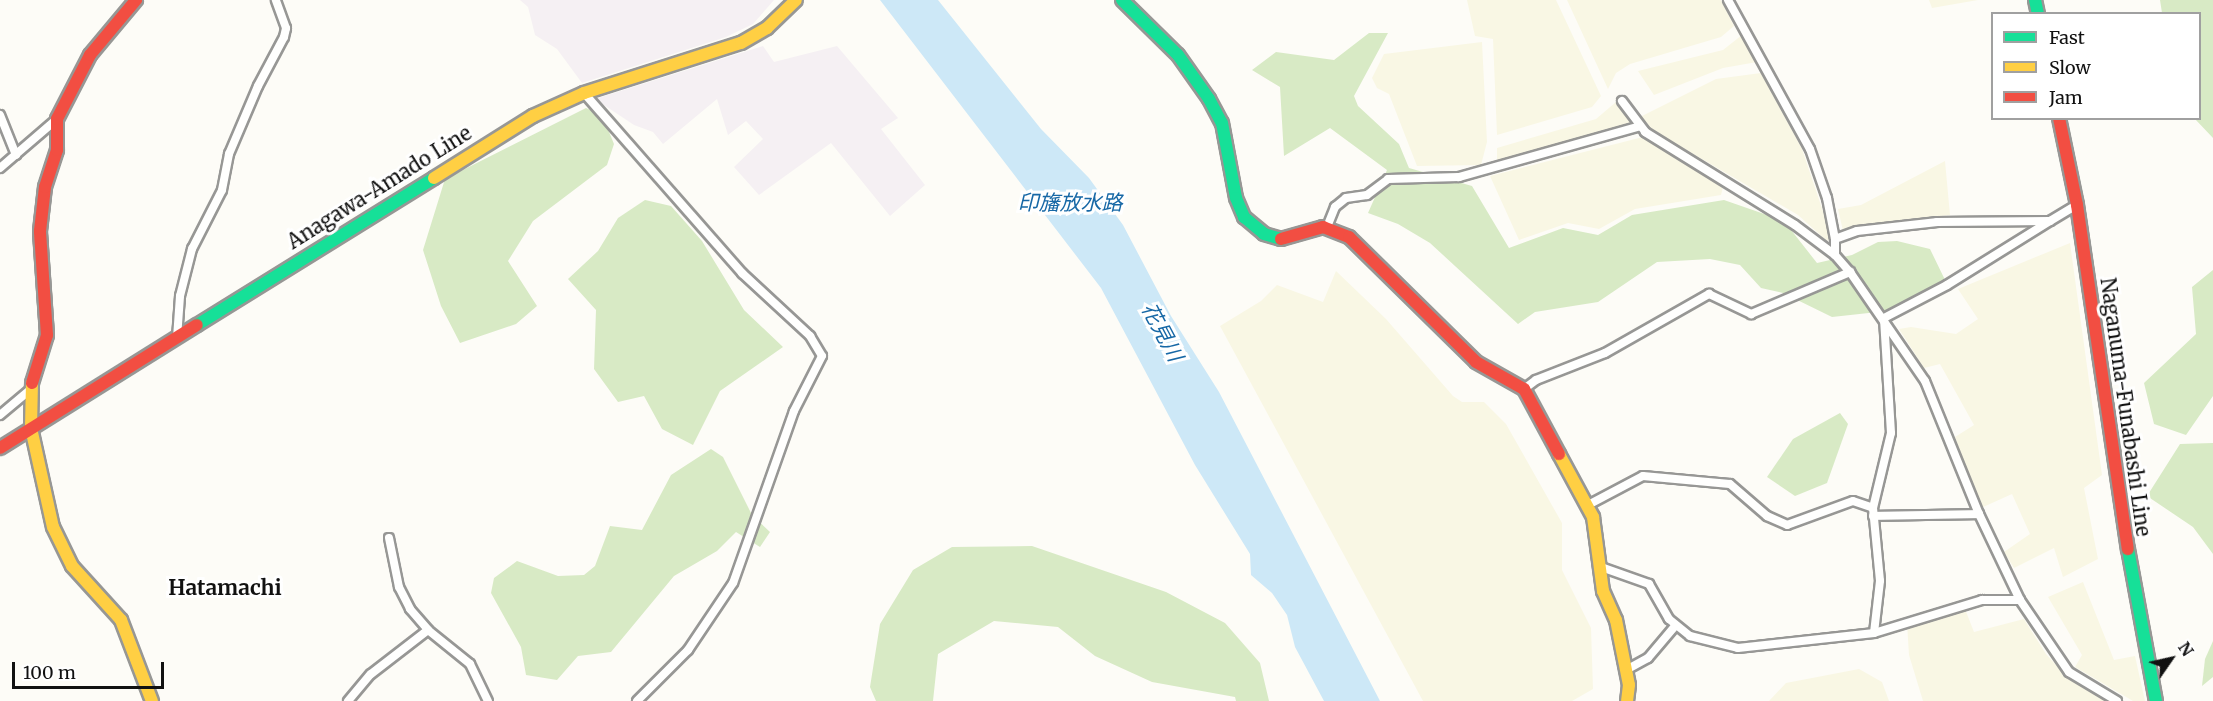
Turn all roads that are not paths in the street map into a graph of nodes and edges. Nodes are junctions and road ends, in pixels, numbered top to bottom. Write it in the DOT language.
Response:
graph roads {
  1 [pos="136,0"];
  2 [pos="276,0"];
  3 [pos="796,0"];
  4 [pos="1123,0"];
  5 [pos="1728,0"];
  6 [pos="584,93"];
  7 [pos="1622,101"];
  8 [pos="0,115"];
  9 [pos="57,119"];
  10 [pos="2059,120"];
  11 [pos="1640,126"];
  12 [pos="16,155"];
  13 [pos="0,168"];
  14 [pos="2077,205"];
  15 [pos="2050,221"];
  16 [pos="1327,227"];
  17 [pos="1835,239"];
  18 [pos="1835,255"];
  19 [pos="1850,272"];
  20 [pos="1884,318"];
  21 [pos="177,338"];
  22 [pos="1524,389"];
  23 [pos="29,391"];
  24 [pos="0,415"];
  25 [pos="31,428"];
  26 [pos="0,448"];
  27 [pos="1588,505"];
  28 [pos="1873,512"];
  29 [pos="1979,514"];
  30 [pos="389,538"];
  31 [pos="1601,567"];
  32 [pos="2020,600"];
  33 [pos="1676,625"];
  34 [pos="428,630"];
  35 [pos="1874,633"];
  36 [pos="1626,670"];
  37 [pos="153,701"];
  38 [pos="348,701"];
  39 [pos="488,701"];
  40 [pos="637,701"];
  41 [pos="1627,701"];
  42 [pos="2117,701"];
  43 [pos="2156,701"];
  1 -- 9 [label="street"];
  2 -- 21 [label="street"];
  3 -- 6 [label="street, Anagawa-Amado Line"];
  4 -- 16 [label="street"];
  5 -- 17 [label="street"];
  6 -- 21 [label="street, Anagawa-Amado Line"];
  6 -- 40 [label="street"];
  7 -- 11 [label="street"];
  8 -- 12 [label="street"];
  9 -- 12 [label="street"];
  9 -- 23 [label="street"];
  10 -- 14 [label="street, Naganuma-Funabashi Line"];
  11 -- 16 [label="street"];
  11 -- 18 [label="street"];
  12 -- 13 [label="street"];
  14 -- 15 [label="street"];
  14 -- 43 [label="street, Naganuma-Funabashi Line"];
  15 -- 17 [label="street"];
  15 -- 20 [label="street"];
  16 -- 22 [label="street"];
  17 -- 18 [label="street"];
  18 -- 19 [label="street"];
  19 -- 20 [label="street"];
  19 -- 22 [label="street"];
  20 -- 28 [label="street"];
  20 -- 29 [label="street"];
  21 -- 25 [label="street, Anagawa-Amado Line"];
  22 -- 27 [label="street"];
  23 -- 24 [label="street"];
  23 -- 25 [label="street"];
  25 -- 26 [label="street, Anagawa-Amado Line"];
  25 -- 37 [label="street"];
  27 -- 28 [label="street"];
  27 -- 31 [label="street"];
  28 -- 29 [label="street"];
  28 -- 35 [label="street"];
  29 -- 32 [label="street"];
  30 -- 34 [label="street"];
  31 -- 33 [label="street"];
  31 -- 36 [label="street"];
  32 -- 35 [label="street"];
  32 -- 42 [label="street"];
  33 -- 35 [label="street"];
  33 -- 36 [label="street"];
  34 -- 38 [label="street"];
  34 -- 39 [label="street"];
  36 -- 41 [label="street"];
}
